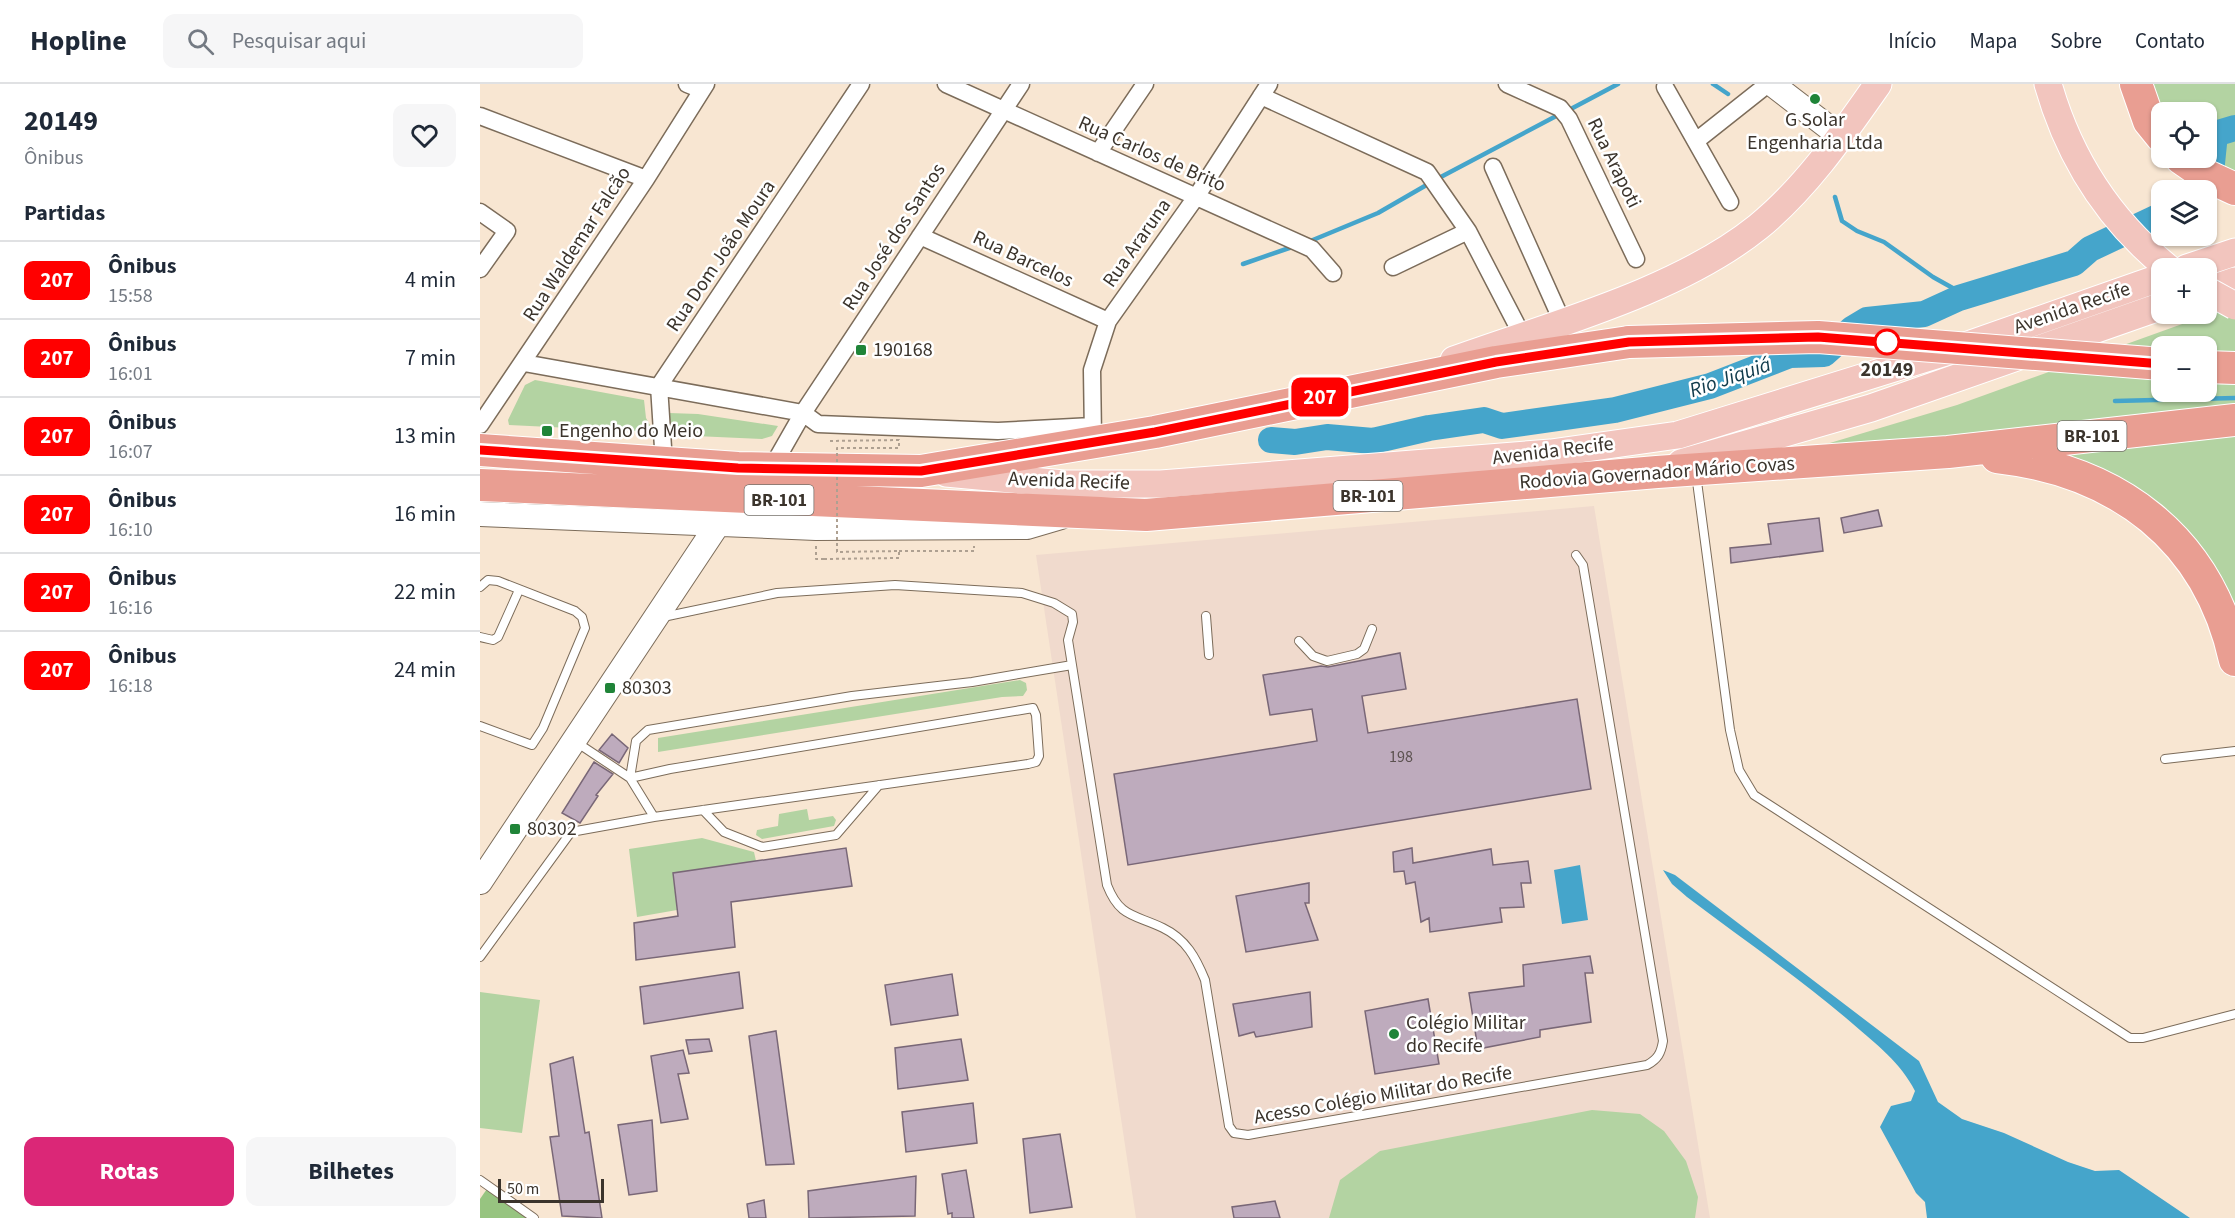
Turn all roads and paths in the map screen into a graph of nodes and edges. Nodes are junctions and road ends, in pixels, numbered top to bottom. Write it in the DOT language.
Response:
graph roads {
  1 [pos="861,84"];
  2 [pos="946,84"];
  3 [pos="1020,84"];
  4 [pos="1145,84"];
  5 [pos="1507,84"];
  6 [pos="1770,84"];
  7 [pos="2048,84"];
  8 [pos="2136,84"];
  9 [pos="698,86"];
  10 [pos="1665,87"];
  11 [pos="1265,90"];
  12 [pos="1870,90"];
  13 [pos="1003,111"];
  14 [pos="480,116"];
  15 [pos="2151,123"];
  16 [pos="1841,137"];
  17 [pos="1696,141"];
  18 [pos="1098,153"];
  19 [pos="1493,166"];
  20 [pos="2195,168"];
  21 [pos="646,179"];
  22 [pos="2234,189"];
  23 [pos="1196,197"];
  24 [pos="1730,202"];
  25 [pos="480,212"];
  26 [pos="1468,231"];
  27 [pos="920,236"];
  28 [pos="2235,252"];
  29 [pos="2156,258"];
  30 [pos="2217,258"];
  31 [pos="1636,259"];
  32 [pos="1394,267"];
  33 [pos="480,269"];
  34 [pos="1333,273"];
  35 [pos="2151,281"];
  36 [pos="2235,281"];
  37 [pos="2217,287"];
  38 [pos="2217,296"];
  39 [pos="2235,306"];
  40 [pos="2151,310"];
  41 [pos="1108,321"];
  42 [pos="1562,321"];
  43 [pos="1522,335"];
  44 [pos="524,363"];
  45 [pos="2151,363"];
  46 [pos="2217,367"];
  47 [pos="2235,368"];
  48 [pos="1400,380"];
  49 [pos="659,386"];
  50 [pos="803,413"];
  51 [pos="2235,420"];
  52 [pos="480,425"];
  53 [pos="1093,435"];
  54 [pos="828,441"];
  55 [pos="480,450"];
  56 [pos="1948,452"];
  57 [pos="664,463"];
  58 [pos="771,468"];
  59 [pos="1696,470"];
  60 [pos="921,471"];
  61 [pos="1657,472"];
  62 [pos="480,485"];
  63 [pos="1078,513"];
  64 [pos="480,514"];
  65 [pos="718,524"];
  66 [pos="899,551"];
  67 [pos="974,551"];
  68 [pos="1576,555"];
  69 [pos="816,559"];
  70 [pos="480,587"];
  71 [pos="519,590"];
  72 [pos="1206,616"];
  73 [pos="657,618"];
  74 [pos="1372,628"];
  75 [pos="480,637"];
  76 [pos="1299,641"];
  77 [pos="1209,655"];
  78 [pos="2235,660"];
  79 [pos="1072,665"];
  80 [pos="480,726"];
  81 [pos="573,740"];
  82 [pos="2235,751"];
  83 [pos="2165,759"];
  84 [pos="630,778"];
  85 [pos="879,785"];
  86 [pos="703,810"];
  87 [pos="654,817"];
  88 [pos="480,882"];
  89 [pos="480,957"];
  90 [pos="2235,1014"];
  91 [pos="480,1179"];
  92 [pos="534,1218"];
  1 -- 49 [label="street, Rua Dom João Moura"];
  2 -- 13 [label="street, Rua Carlos de Brito"];
  3 -- 13 [label="street, Rua José dos Santos"];
  4 -- 18 [label="street"];
  5 -- 31 [label="street, Rua Arapoti"];
  6 -- 16 [label="main road"];
  6 -- 17 [label="street"];
  7 -- 29 [label="main road"];
  8 -- 15 [label="highway"];
  9 -- 21 [label="street, Rua Waldemar Falcão"];
  10 -- 17 [label="street"];
  11 -- 23 [label="street, Rua Araruna"];
  11 -- 26 [label="street"];
  12 -- 16 [label="main road"];
  13 -- 18 [label="street, Rua Carlos de Brito"];
  13 -- 27 [label="street, Rua José dos Santos"];
  14 -- 21 [label="street"];
  16 -- 42 [label="main road"];
  17 -- 24 [label="street"];
  18 -- 23 [label="street, Rua Carlos de Brito"];
  19 -- 42 [label="street"];
  20 -- 22 [label="highway"];
  21 -- 44 [label="street, Rua Waldemar Falcão"];
  23 -- 34 [label="street, Rua Carlos de Brito"];
  23 -- 41 [label="street, Rua Araruna"];
  25 -- 33 [label="street"];
  26 -- 32 [label="street"];
  26 -- 43 [label="street"];
  27 -- 41 [label="street, Rua Barcelos"];
  27 -- 50 [label="street, Rua José dos Santos"];
  28 -- 30 [label="main road"];
  35 -- 60 [label="main road, Avenida Recife"];
  36 -- 37 [label="main road"];
  38 -- 39 [label="main road, bridge"];
  40 -- 61 [label="main road, Avenida Recife"];
  41 -- 53 [label="street, Rua Araruna"];
  42 -- 43 [label="main road"];
  43 -- 48 [label="main road"];
  44 -- 49 [label="street"];
  44 -- 52 [label="street, Rua Waldemar Falcão"];
  45 -- 48 [label="highway, BR-101, bridge"];
  46 -- 47 [label="highway"];
  48 -- 53 [label="highway, BR-101"];
  49 -- 50 [label="street"];
  49 -- 57 [label="street"];
  50 -- 53 [label="street"];
  50 -- 58 [label="street, Rua José dos Santos"];
  51 -- 56 [label="highway, Rodovia Governador Mário Covas / BR-101"];
  53 -- 60 [label="highway, BR-101"];
  54 -- 66 [label="path, bridge"];
  55 -- 57 [label="highway, BR-101"];
  56 -- 59 [label="highway, Rodovia Governador Mário Covas / BR-101"];
  56 -- 78 [label="highway"];
  57 -- 58 [label="highway, BR-101"];
  58 -- 60 [label="highway, BR-101"];
  59 -- 61 [label="highway, Rodovia Governador Mário Covas / BR-101"];
  59 -- 90 [label="lane"];
  61 -- 63 [label="highway, Rodovia Governador Mário Covas / BR-101"];
  62 -- 63 [label="highway, BR-101"];
  63 -- 65 [label="main road"];
  64 -- 65 [label="main road"];
  65 -- 73 [label="main road"];
  66 -- 67 [label="path"];
  66 -- 69 [label="path, bridge"];
  68 -- 79 [label="lane, Acesso Colégio Militar do Recife"];
  70 -- 71 [label="lane"];
  71 -- 75 [label="lane"];
  71 -- 80 [label="lane"];
  72 -- 77 [label="lane"];
  73 -- 79 [label="lane, Acesso Colégio Militar do Recife"];
  73 -- 81 [label="main road"];
  74 -- 76 [label="lane"];
  79 -- 84 [label="lane"];
  81 -- 84 [label="lane"];
  81 -- 88 [label="main road"];
  82 -- 83 [label="lane"];
  84 -- 85 [label="lane"];
  84 -- 87 [label="lane"];
  85 -- 86 [label="lane"];
  85 -- 86 [label="lane"];
  86 -- 87 [label="lane"];
  87 -- 89 [label="lane"];
  91 -- 92 [label="lane"];
}
